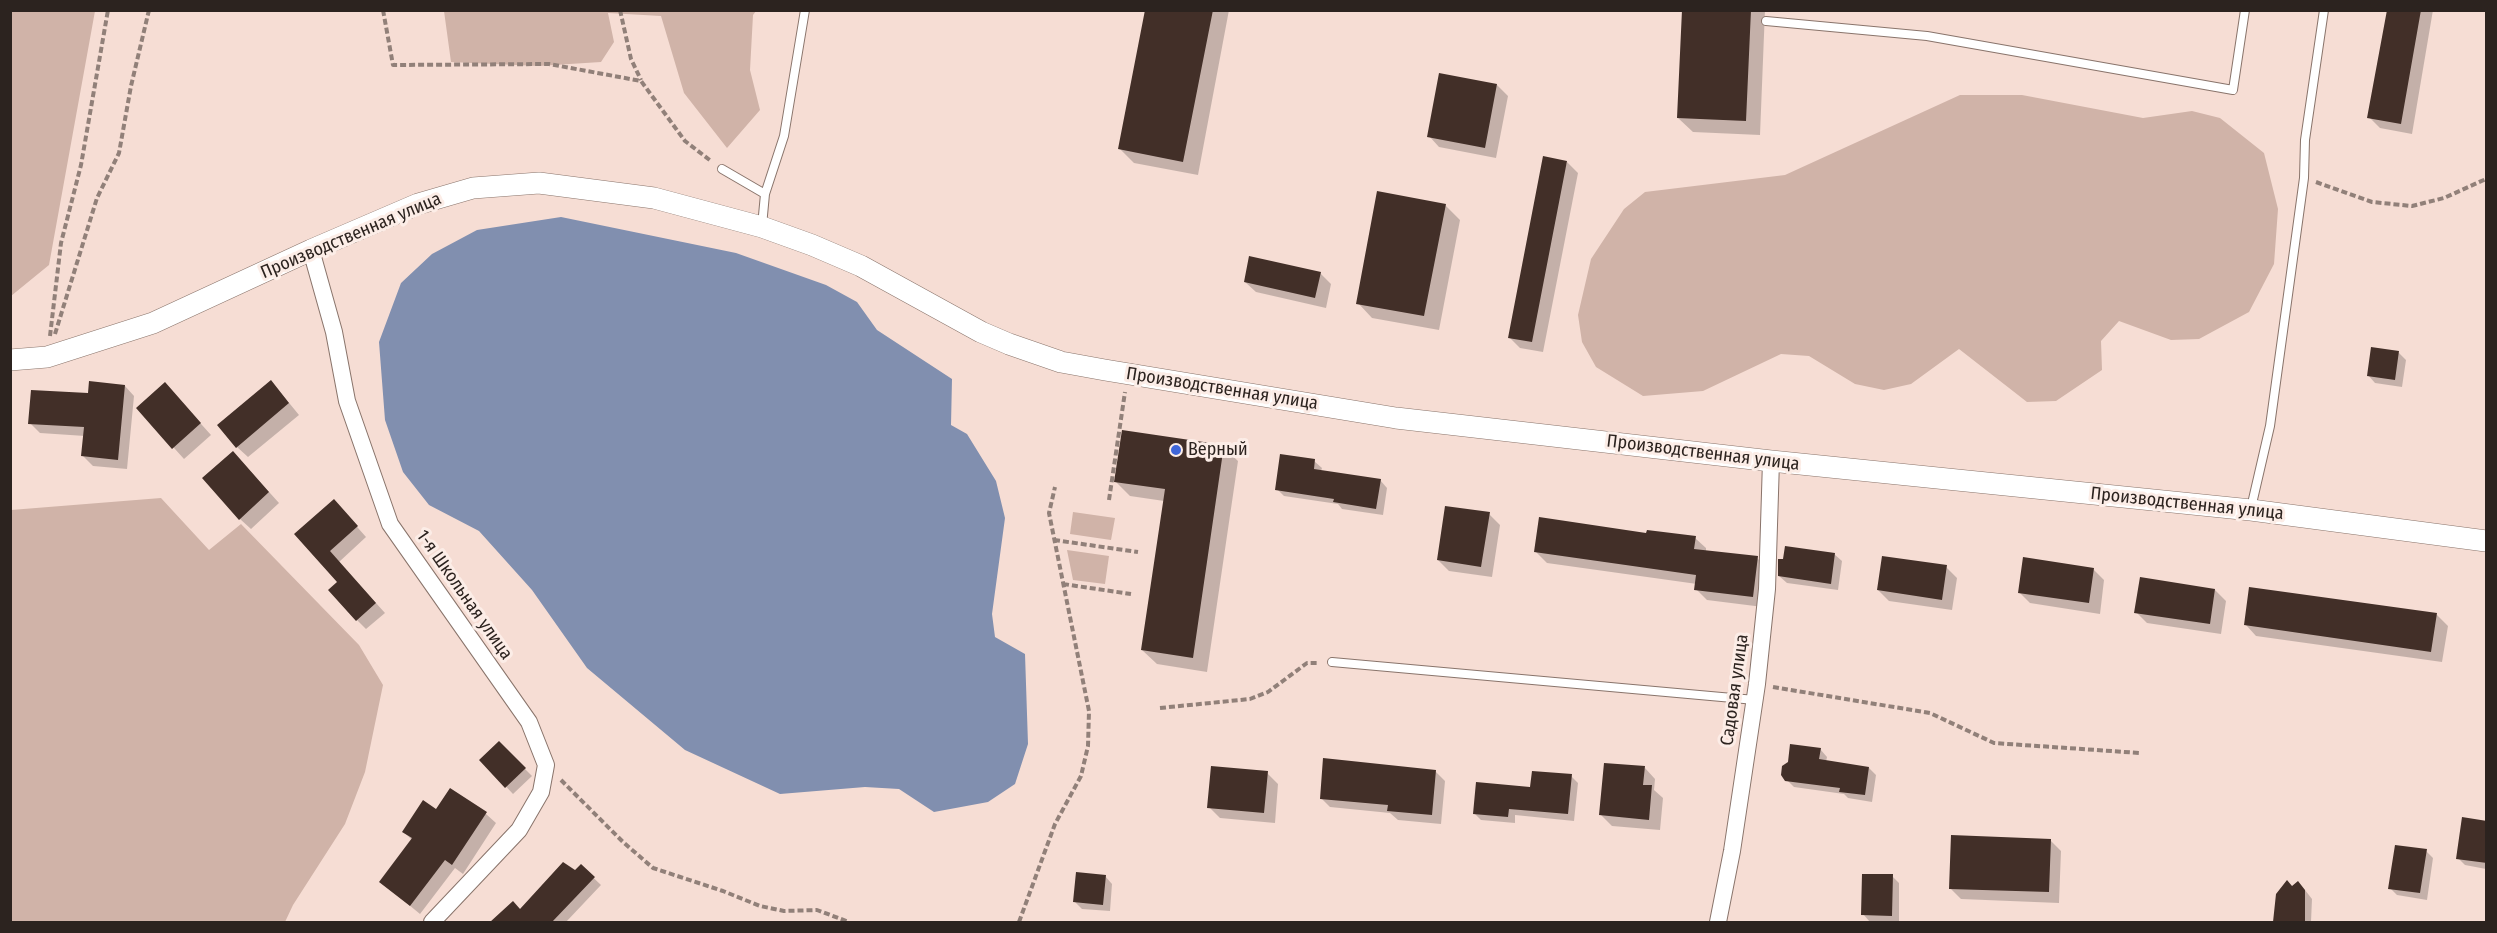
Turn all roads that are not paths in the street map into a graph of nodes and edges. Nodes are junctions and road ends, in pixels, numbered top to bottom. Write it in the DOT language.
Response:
graph roads {
  1 [pos="805,10"];
  2 [pos="2245,10"];
  3 [pos="2324,10"];
  4 [pos="1766,21"];
  5 [pos="722,169"];
  6 [pos="765,194"];
  7 [pos="762,227"];
  8 [pos="311,250"];
  9 [pos="14,360"];
  10 [pos="1771,461"];
  11 [pos="2251,510"];
  12 [pos="2487,541"];
  13 [pos="1332,662"];
  14 [pos="1756,692"];
  15 [pos="432,922"];
  16 [pos="1718,922"];
  1 -- 6 [label="lane"];
  2 -- 4 [label="lane"];
  3 -- 11 [label="lane"];
  5 -- 6 [label="lane"];
  6 -- 7 [label="lane"];
  7 -- 8 [label="street, Производственная улица"];
  7 -- 10 [label="street, Производственная улица"];
  8 -- 9 [label="street, Производственная улица"];
  8 -- 15 [label="street, 1-я Школьная улица"];
  10 -- 11 [label="street, Производственная улица"];
  10 -- 14 [label="street, Садовая улица"];
  11 -- 12 [label="street, Производственная улица"];
  13 -- 14 [label="lane"];
  14 -- 16 [label="street, Садовая улица"];
}
